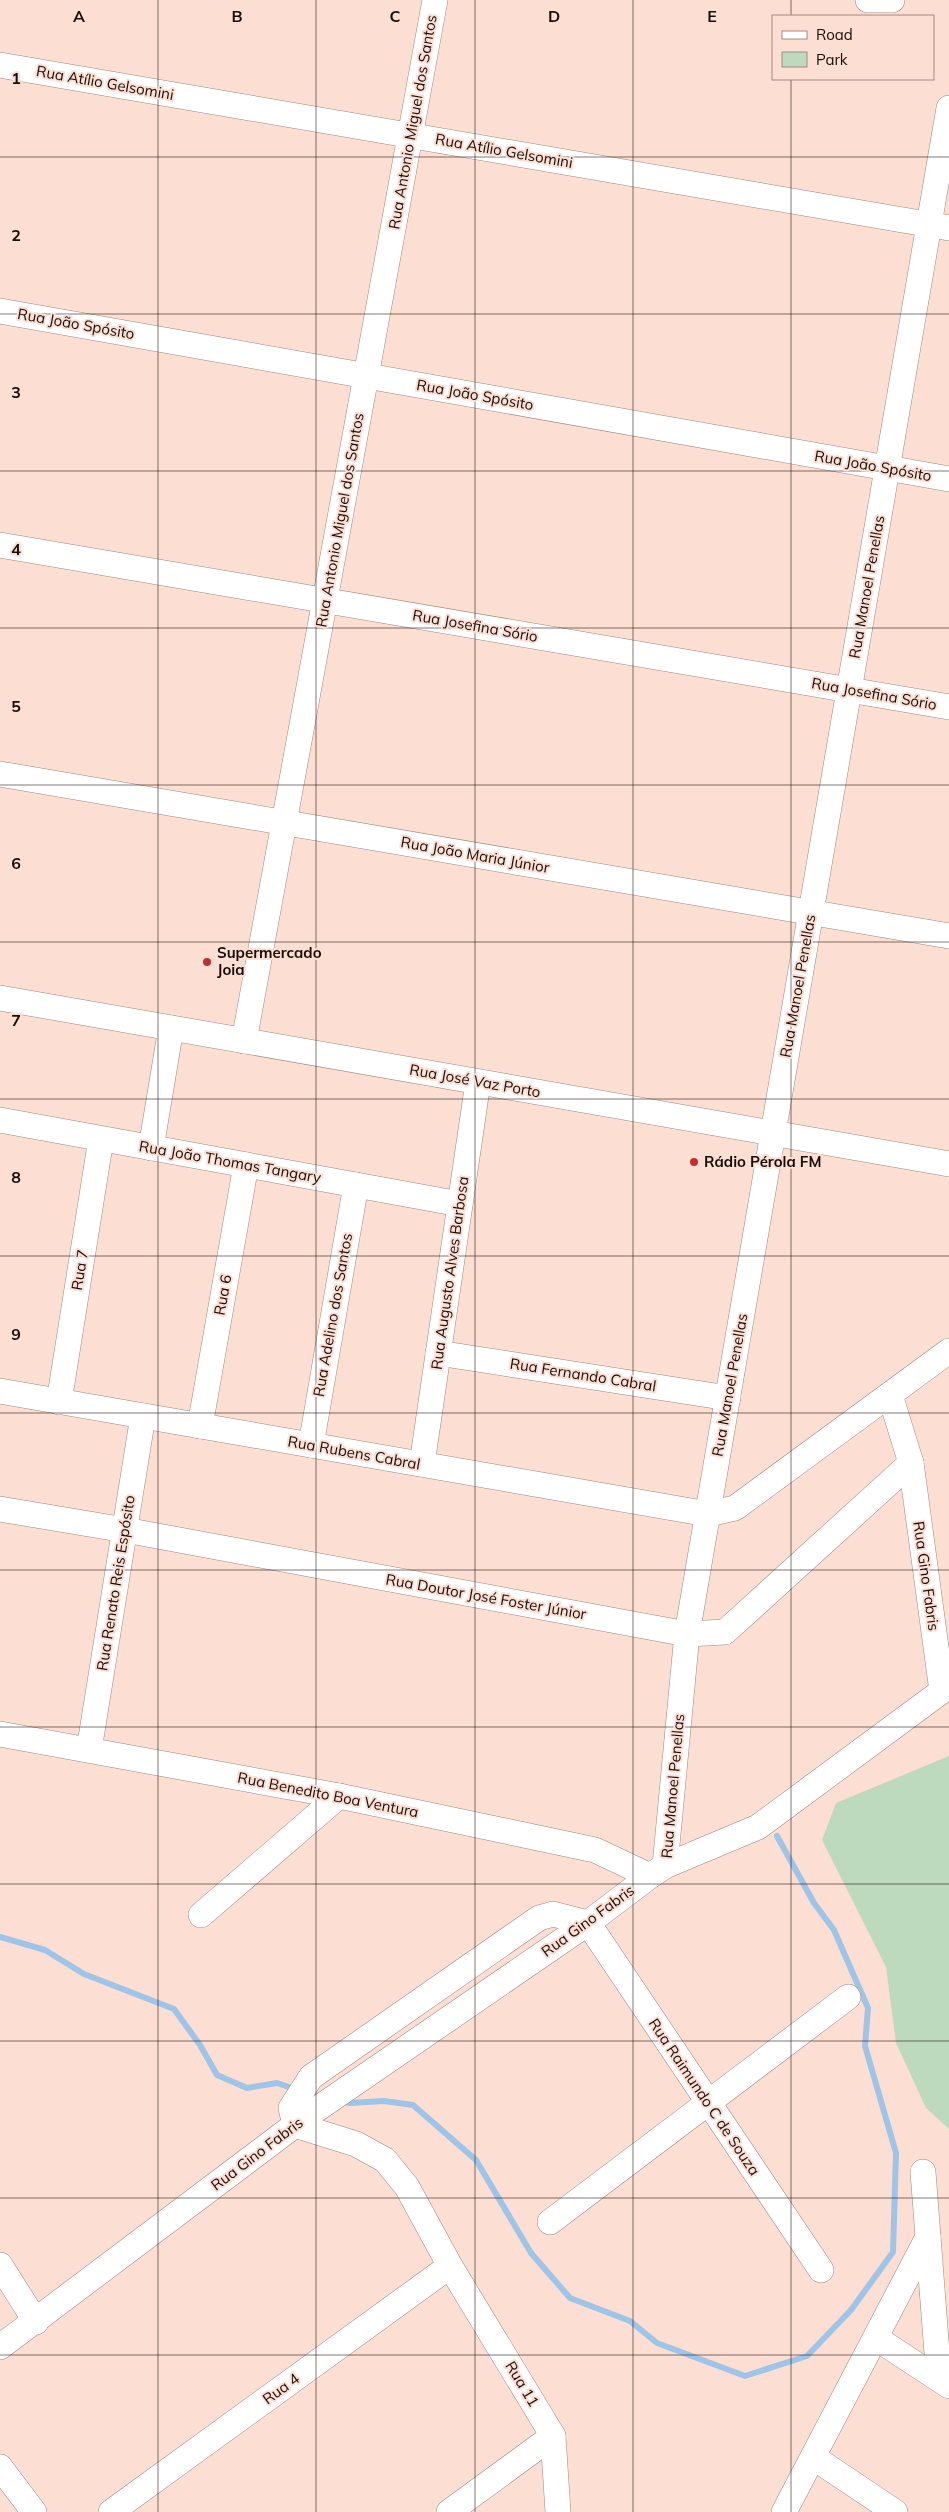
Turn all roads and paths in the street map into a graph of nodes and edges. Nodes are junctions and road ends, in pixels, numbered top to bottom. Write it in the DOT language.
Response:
graph roads {
  1 [pos="435,0"];
  2 [pos="868,0"];
  3 [pos="892,0"];
  4 [pos="0,64"];
  5 [pos="949,108"];
  6 [pos="410,135"];
  7 [pos="939,226"];
  8 [pos="0,311"];
  9 [pos="366,376"];
  10 [pos="887,468"];
  11 [pos="949,479"];
  12 [pos="0,545"];
  13 [pos="325,600"];
  14 [pos="849,690"];
  15 [pos="949,707"];
  16 [pos="0,774"];
  17 [pos="284,822"];
  18 [pos="811,912"];
  19 [pos="949,936"];
  20 [pos="0,998"];
  21 [pos="171,1028"];
  22 [pos="244,1041"];
  23 [pos="478,1082"];
  24 [pos="0,1120"];
  25 [pos="773,1133"];
  26 [pos="102,1139"];
  27 [pos="151,1148"];
  28 [pos="949,1164"];
  29 [pos="246,1165"];
  30 [pos="356,1185"];
  31 [pos="460,1204"];
  32 [pos="949,1351"];
  33 [pos="438,1353"];
  34 [pos="0,1391"];
  35 [pos="890,1395"];
  36 [pos="728,1398"];
  37 [pos="59,1402"];
  38 [pos="143,1416"];
  39 [pos="200,1426"];
  40 [pos="311,1445"];
  41 [pos="911,1463"];
  42 [pos="422,1464"];
  43 [pos="0,1510"];
  44 [pos="708,1514"];
  45 [pos="125,1530"];
  46 [pos="687,1634"];
  47 [pos="0,1734"];
  48 [pos="90,1750"];
  49 [pos="339,1796"];
  50 [pos="658,1871"];
  51 [pos="201,1915"];
  52 [pos="588,1923"];
  53 [pos="848,1997"];
  54 [pos="708,2102"];
  55 [pos="298,2116"];
  56 [pos="923,2172"];
  57 [pos="550,2222"];
  58 [pos="928,2237"];
  59 [pos="0,2265"];
  60 [pos="450,2266"];
  61 [pos="821,2270"];
  62 [pos="9,2300"];
  63 [pos="36,2322"];
  64 [pos="876,2338"];
  65 [pos="0,2347"];
  66 [pos="944,2383"];
  67 [pos="554,2436"];
  68 [pos="813,2457"];
  69 [pos="0,2467"];
  70 [pos="34,2512"];
  71 [pos="112,2512"];
  72 [pos="449,2512"];
  73 [pos="558,2512"];
  74 [pos="784,2512"];
  75 [pos="895,2512"];
  1 -- 6 [label="street, Rua Antonio Miguel dos Santos"];
  2 -- 3 [label="street"];
  4 -- 6 [label="street, Rua Atílio Gelsomini"];
  5 -- 7 [label="street, Rua Manoel Penellas"];
  6 -- 7 [label="street, Rua Atílio Gelsomini"];
  6 -- 9 [label="street, Rua Antonio Miguel dos Santos"];
  7 -- 10 [label="street, Rua Manoel Penellas"];
  8 -- 9 [label="street, Rua João Spósito"];
  9 -- 10 [label="street, Rua João Spósito"];
  9 -- 13 [label="street, Rua Antonio Miguel dos Santos"];
  10 -- 11 [label="street, Rua João Spósito"];
  10 -- 14 [label="street, Rua Manoel Penellas"];
  12 -- 13 [label="street, Rua Josefina Sório"];
  13 -- 14 [label="street, Rua Josefina Sório"];
  13 -- 17 [label="street, Rua Antonio Miguel dos Santos"];
  14 -- 15 [label="street, Rua Josefina Sório"];
  14 -- 18 [label="street, Rua Manoel Penellas"];
  16 -- 17 [label="street, Rua João Maria Júnior"];
  17 -- 18 [label="street, Rua João Maria Júnior"];
  17 -- 22 [label="street, Rua Antonio Miguel dos Santos"];
  18 -- 19 [label="street, Rua João Maria Júnior"];
  18 -- 25 [label="street, Rua Manoel Penellas"];
  20 -- 21 [label="street, Rua José Vaz Porto"];
  21 -- 22 [label="street, Rua José Vaz Porto"];
  21 -- 27 [label="street"];
  22 -- 23 [label="street, Rua José Vaz Porto"];
  23 -- 25 [label="street, Rua José Vaz Porto"];
  23 -- 31 [label="street, Rua Augusto Alves Barbosa"];
  24 -- 26 [label="street, Rua João Thomas Tangary"];
  25 -- 28 [label="street, Rua José Vaz Porto"];
  25 -- 36 [label="street, Rua Manoel Penellas"];
  26 -- 27 [label="street, Rua João Thomas Tangary"];
  26 -- 37 [label="street, Rua 7"];
  27 -- 29 [label="street, Rua João Thomas Tangary"];
  29 -- 30 [label="street, Rua João Thomas Tangary"];
  29 -- 39 [label="street, Rua 6"];
  30 -- 31 [label="street, Rua João Thomas Tangary"];
  30 -- 40 [label="street, Rua Adelino dos Santos"];
  31 -- 33 [label="street, Rua Augusto Alves Barbosa"];
  32 -- 35 [label="street"];
  33 -- 36 [label="street, Rua Fernando Cabral"];
  33 -- 42 [label="street, Rua Augusto Alves Barbosa"];
  34 -- 37 [label="street, Rua Rubens Cabral"];
  35 -- 41 [label="street, Rua Gino Fabris"];
  35 -- 44 [label="street"];
  36 -- 44 [label="street, Rua Manoel Penellas"];
  37 -- 38 [label="street, Rua Rubens Cabral"];
  38 -- 39 [label="street, Rua Rubens Cabral"];
  38 -- 45 [label="street, Rua Renato Reis Espósito"];
  39 -- 40 [label="street, Rua Rubens Cabral"];
  40 -- 42 [label="street, Rua Rubens Cabral"];
  41 -- 46 [label="street, Rua Doutor José Foster Júnior"];
  41 -- 50 [label="street, Rua Gino Fabris"];
  42 -- 44 [label="street, Rua Rubens Cabral"];
  43 -- 45 [label="street, Rua Doutor José Foster Júnior"];
  44 -- 46 [label="street, Rua Manoel Penellas"];
  45 -- 46 [label="street, Rua Doutor José Foster Júnior"];
  45 -- 48 [label="street, Rua Renato Reis Espósito"];
  46 -- 50 [label="street, Rua Manoel Penellas"];
  47 -- 48 [label="street, Rua Benedito Boa Ventura"];
  48 -- 49 [label="street, Rua Benedito Boa Ventura"];
  49 -- 50 [label="street, Rua Benedito Boa Ventura"];
  49 -- 51 [label="street"];
  50 -- 52 [label="street, Rua Gino Fabris"];
  52 -- 54 [label="street, Rua Raimundo C de Souza"];
  52 -- 55 [label="street, Rua Gino Fabris"];
  52 -- 55 [label="street"];
  53 -- 54 [label="street"];
  54 -- 57 [label="street"];
  54 -- 61 [label="street, Rua Raimundo C de Souza"];
  55 -- 60 [label="street, Rua 11"];
  55 -- 63 [label="street, Rua Gino Fabris"];
  56 -- 58 [label="street"];
  58 -- 64 [label="street"];
  58 -- 66 [label="street"];
  59 -- 62 [label="street"];
  60 -- 67 [label="street, Rua 11"];
  60 -- 71 [label="street, Rua 4"];
  62 -- 63 [label="street"];
  63 -- 65 [label="street, Rua Gino Fabris"];
  64 -- 66 [label="street"];
  64 -- 68 [label="street"];
  67 -- 72 [label="street"];
  67 -- 73 [label="street, Rua 11"];
  68 -- 74 [label="street"];
  68 -- 75 [label="street"];
  69 -- 70 [label="street"];
}
